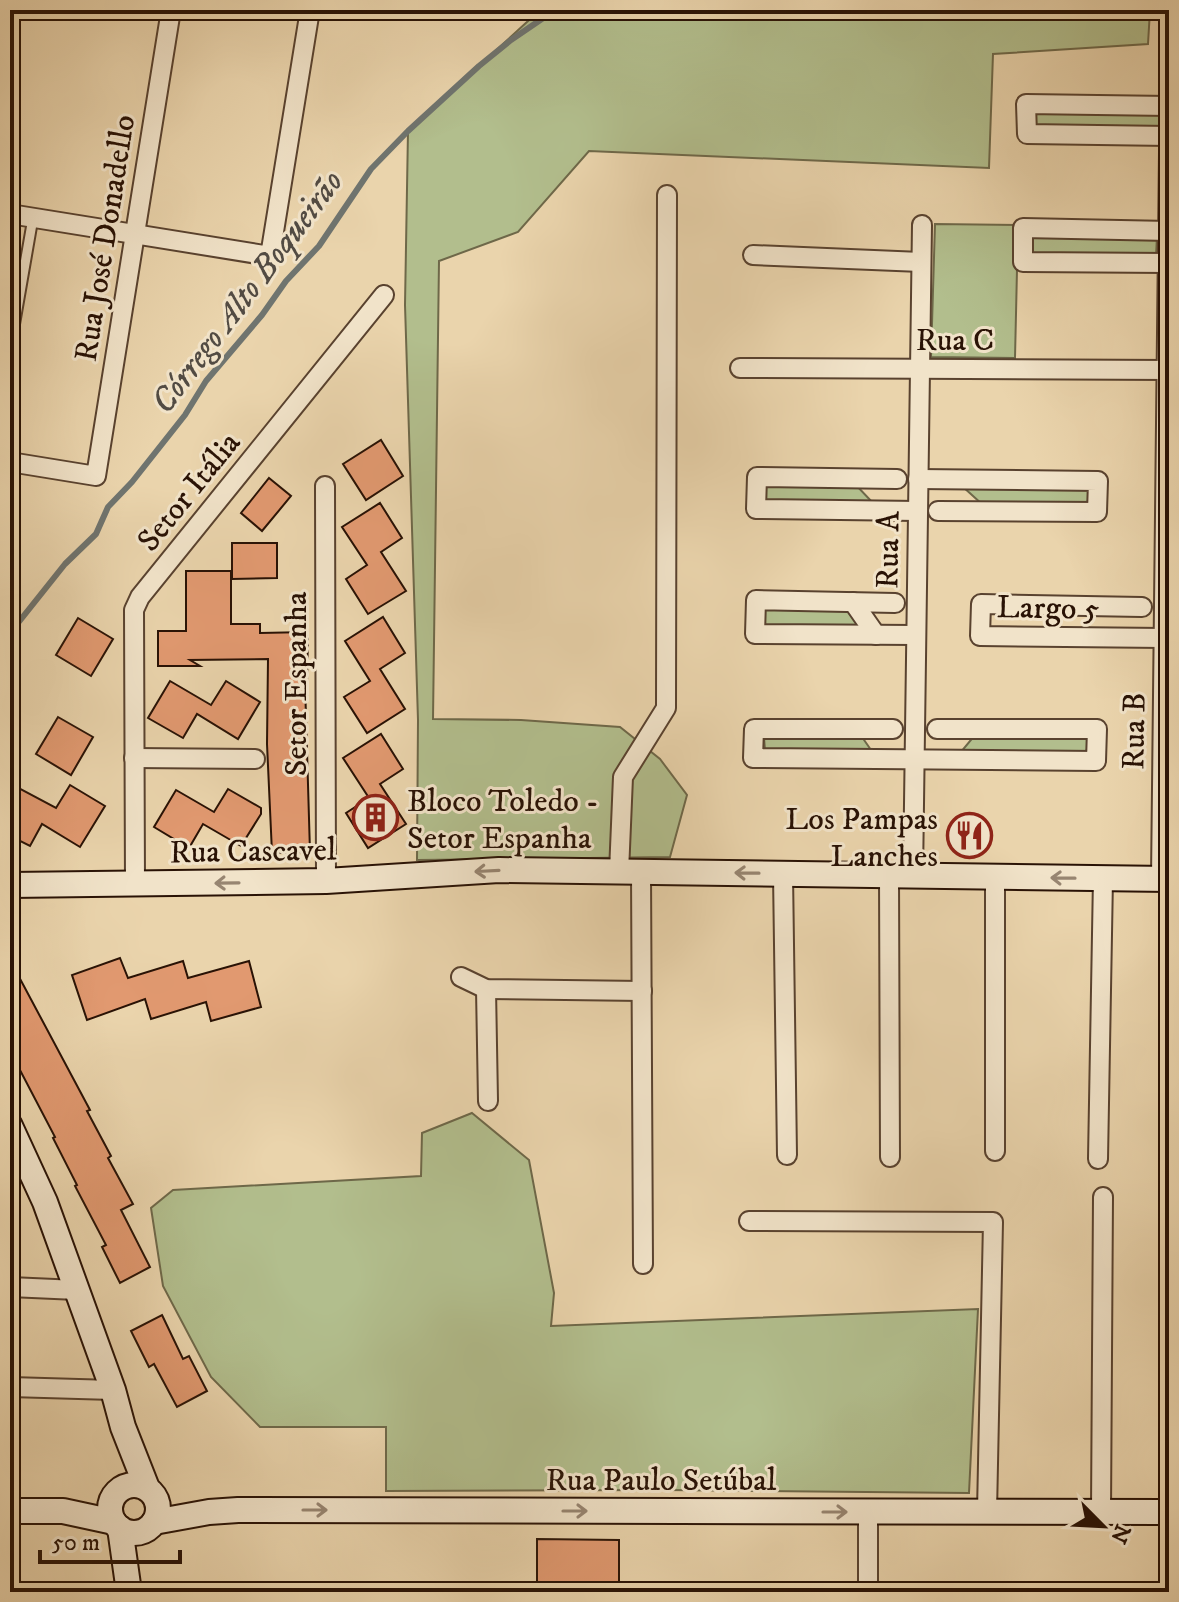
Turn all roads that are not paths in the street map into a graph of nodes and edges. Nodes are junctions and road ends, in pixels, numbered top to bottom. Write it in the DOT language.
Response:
graph roads {
  1 [pos="171,10"];
  2 [pos="310,10"];
  3 [pos="1169,106"];
  4 [pos="1169,136"];
  5 [pos="1169,152"];
  6 [pos="667,195"];
  7 [pos="10,214"];
  8 [pos="33,218"];
  9 [pos="922,225"];
  10 [pos="1169,231"];
  11 [pos="135,234"];
  12 [pos="753,255"];
  13 [pos="921,262"];
  14 [pos="1168,263"];
  15 [pos="384,295"];
  16 [pos="10,350"];
  17 [pos="740,368"];
  18 [pos="920,369"];
  19 [pos="1168,370"];
  20 [pos="10,462"];
  21 [pos="1167,477"];
  22 [pos="856,479"];
  23 [pos="897,479"];
  24 [pos="918,479"];
  25 [pos="946,480"];
  26 [pos="325,486"];
  27 [pos="886,510"];
  28 [pos="918,511"];
  29 [pos="938,511"];
  30 [pos="979,511"];
  31 [pos="1167,572"];
  32 [pos="853,602"];
  33 [pos="895,603"];
  34 [pos="1099,607"];
  35 [pos="1142,607"];
  36 [pos="876,635"];
  37 [pos="915,635"];
  38 [pos="1125,638"];
  39 [pos="1164,638"];
  40 [pos="1166,668"];
  41 [pos="864,729"];
  42 [pos="893,729"];
  43 [pos="937,729"];
  44 [pos="968,729"];
  45 [pos="134,758"];
  46 [pos="255,759"];
  47 [pos="885,759"];
  48 [pos="914,759"];
  49 [pos="1166,759"];
  50 [pos="945,760"];
  51 [pos="630,872"];
  52 [pos="783,874"];
  53 [pos="901,875"];
  54 [pos="995,877"];
  55 [pos="1103,878"];
  56 [pos="1165,879"];
  57 [pos="326,881"];
  58 [pos="135,884"];
  59 [pos="10,885"];
  60 [pos="461,977"];
  61 [pos="486,989"];
  62 [pos="642,991"];
  63 [pos="488,1101"];
  64 [pos="10,1126"];
  65 [pos="995,1151"];
  66 [pos="787,1155"];
  67 [pos="890,1157"];
  68 [pos="1098,1159"];
  69 [pos="1103,1197"];
  70 [pos="749,1221"];
  71 [pos="643,1264"];
  72 [pos="10,1287"];
  73 [pos="77,1290"];
  74 [pos="10,1387"];
  75 [pos="113,1390"];
  76 [pos="123,1427"];
  77 [pos="147,1488"];
  78 [pos="116,1510"];
  79 [pos="10,1511"];
  80 [pos="868,1512"];
  81 [pos="987,1512"];
  82 [pos="1101,1512"];
  83 [pos="1169,1512"];
  84 [pos="150,1526"];
  85 [pos="129,1589"];
  86 [pos="868,1592"];
  1 -- 11 [label="street, Rua José Donadello"];
  2 -- 11 [label="street"];
  3 -- 4 [label="street"];
  5 -- 10 [label="street, Rua B"];
  6 -- 51 [label="street"];
  7 -- 8 [label="street"];
  8 -- 11 [label="street"];
  8 -- 16 [label="lane"];
  9 -- 13 [label="street, Rua A"];
  10 -- 14 [label="street, Rua B"];
  10 -- 14 [label="street"];
  11 -- 20 [label="street, Rua José Donadello"];
  12 -- 13 [label="street"];
  13 -- 18 [label="street, Rua A"];
  14 -- 19 [label="street, Rua B"];
  15 -- 45 [label="street, Setor Itália"];
  17 -- 18 [label="street, Rua C"];
  18 -- 19 [label="street, Rua C"];
  18 -- 24 [label="street, Rua A"];
  19 -- 21 [label="street, Rua B"];
  21 -- 31 [label="street, Rua B"];
  22 -- 23 [label="street"];
  22 -- 27 [label="street"];
  22 -- 27 [label="street"];
  24 -- 25 [label="street"];
  24 -- 28 [label="street, Rua A"];
  25 -- 30 [label="street"];
  25 -- 30 [label="street"];
  26 -- 57 [label="street, Setor Espanha"];
  27 -- 28 [label="street"];
  28 -- 37 [label="street, Rua A"];
  29 -- 30 [label="street"];
  31 -- 39 [label="street, Rua B"];
  32 -- 33 [label="street"];
  32 -- 36 [label="street"];
  32 -- 36 [label="street"];
  34 -- 35 [label="street, Largo 5"];
  34 -- 38 [label="street"];
  34 -- 38 [label="street, Largo 5"];
  36 -- 37 [label="street"];
  37 -- 48 [label="street, Rua A"];
  38 -- 39 [label="street, Largo 5"];
  39 -- 40 [label="street, Rua B"];
  40 -- 49 [label="street, Rua B"];
  41 -- 42 [label="street"];
  41 -- 47 [label="street"];
  41 -- 47 [label="street"];
  43 -- 44 [label="street"];
  44 -- 50 [label="street"];
  44 -- 50 [label="street"];
  45 -- 46 [label="street"];
  45 -- 58 [label="street, Setor Itália"];
  47 -- 48 [label="street"];
  48 -- 50 [label="street"];
  48 -- 53 [label="street, Rua A"];
  49 -- 56 [label="street, Rua B"];
  52 -- 51 [label="main road, Rua Cascavel, one-way"];
  51 -- 57 [label="main road, Rua Cascavel, one-way"];
  51 -- 62 [label="street"];
  52 -- 53 [label="main road, Rua Cascavel"];
  52 -- 66 [label="street"];
  53 -- 54 [label="main road, Rua Cascavel"];
  53 -- 67 [label="street, Rua A"];
  55 -- 54 [label="main road, Rua Cascavel, one-way"];
  54 -- 65 [label="street"];
  55 -- 56 [label="main road, Rua Cascavel"];
  55 -- 68 [label="street"];
  57 -- 58 [label="main road, Rua Cascavel, one-way"];
  58 -- 59 [label="main road, Rua Cascavel"];
  60 -- 61 [label="street"];
  61 -- 62 [label="street"];
  61 -- 63 [label="street"];
  62 -- 71 [label="street"];
  64 -- 73 [label="main road"];
  69 -- 82 [label="street"];
  70 -- 81 [label="street"];
  72 -- 73 [label="street"];
  73 -- 75 [label="main road"];
  74 -- 75 [label="street"];
  75 -- 76 [label="main road"];
  76 -- 77 [label="main road"];
  76 -- 78 [label="main road"];
  77 -- 78 [label="main road"];
  77 -- 84 [label="main road"];
  78 -- 79 [label="main road"];
  78 -- 84 [label="main road"];
  78 -- 85 [label="main road"];
  80 -- 81 [label="main road, Rua Paulo Setúbal"];
  84 -- 80 [label="main road, Rua Paulo Setúbal, one-way"];
  80 -- 86 [label="street"];
  81 -- 82 [label="main road, Rua Paulo Setúbal"];
  82 -- 83 [label="main road, Rua Paulo Setúbal"];
  84 -- 85 [label="main road"];
}
